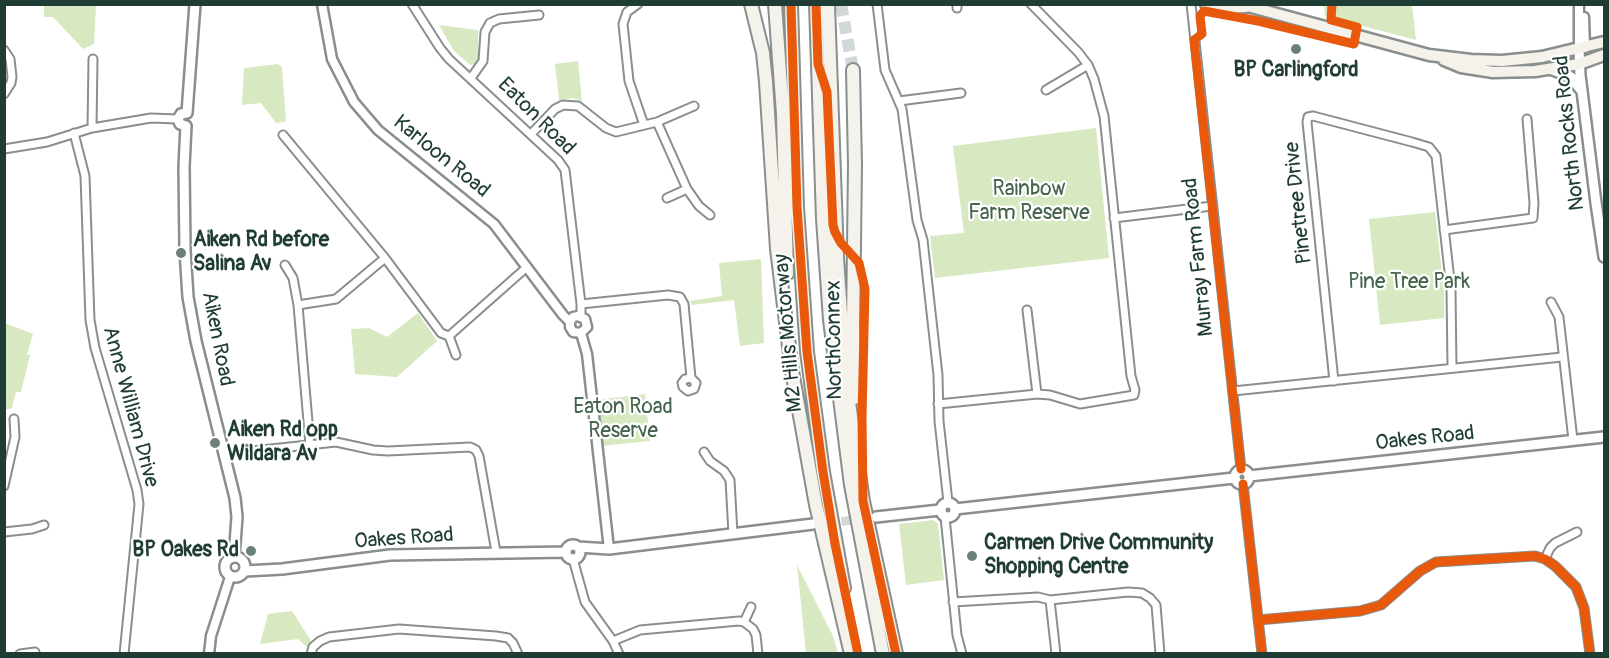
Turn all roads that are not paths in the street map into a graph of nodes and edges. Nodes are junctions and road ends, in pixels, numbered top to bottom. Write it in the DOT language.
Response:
graph roads {
  1 [pos="195,4"];
  2 [pos="322,4"];
  3 [pos="412,4"];
  4 [pos="638,4"];
  5 [pos="751,4"];
  6 [pos="775,4"];
  7 [pos="791,4"];
  8 [pos="816,4"];
  9 [pos="828,4"];
  10 [pos="877,4"];
  11 [pos="1031,4"];
  12 [pos="1191,4"];
  13 [pos="1206,4"];
  14 [pos="1579,4"];
  15 [pos="1584,4"];
  16 [pos="1243,6"];
  17 [pos="538,15"];
  18 [pos="1605,42"];
  19 [pos="1582,49"];
  20 [pos="4,50"];
  21 [pos="1429,55"];
  22 [pos="1605,55"];
  23 [pos="93,59"];
  24 [pos="1582,63"];
  25 [pos="1088,65"];
  26 [pos="1550,69"];
  27 [pos="853,70"];
  28 [pos="471,78"];
  29 [pos="1046,90"];
  30 [pos="961,93"];
  31 [pos="1582,93"];
  32 [pos="4,94"];
  33 [pos="898,101"];
  34 [pos="694,106"];
  35 [pos="182,116"];
  36 [pos="1527,119"];
  37 [pos="657,122"];
  38 [pos="644,125"];
  39 [pos="92,128"];
  40 [pos="74,133"];
  41 [pos="531,134"];
  42 [pos="283,135"];
  43 [pos="4,148"];
  44 [pos="687,189"];
  45 [pos="667,198"];
  46 [pos="1212,206"];
  47 [pos="710,215"];
  48 [pos="1114,218"];
  49 [pos="1605,225"];
  50 [pos="1444,230"];
  51 [pos="1605,257"];
  52 [pos="385,258"];
  53 [pos="285,265"];
  54 [pos="527,267"];
  55 [pos="1551,302"];
  56 [pos="581,304"];
  57 [pos="297,305"];
  58 [pos="1027,310"];
  59 [pos="580,316"];
  60 [pos="570,322"];
  61 [pos="581,333"];
  62 [pos="449,336"];
  63 [pos="456,355"];
  64 [pos="1562,357"];
  65 [pos="1452,368"];
  66 [pos="792,371"];
  67 [pos="691,378"];
  68 [pos="1334,381"];
  69 [pos="1233,391"];
  70 [pos="1038,394"];
  71 [pos="938,404"];
  72 [pos="14,420"];
  73 [pos="1605,437"];
  74 [pos="1573,440"];
  75 [pos="310,445"];
  76 [pos="704,452"];
  77 [pos="224,454"];
  78 [pos="1241,469"];
  79 [pos="1249,476"];
  80 [pos="1234,478"];
  81 [pos="1243,484"];
  82 [pos="4,486"];
  83 [pos="863,501"];
  84 [pos="951,506"];
  85 [pos="943,514"];
  86 [pos="876,517"];
  87 [pos="813,524"];
  88 [pos="44,525"];
  89 [pos="4,532"];
  90 [pos="1577,532"];
  91 [pos="733,534"];
  92 [pos="606,549"];
  93 [pos="495,552"];
  94 [pos="574,553"];
  95 [pos="234,556"];
  96 [pos="1545,560"];
  97 [pos="245,571"];
  98 [pos="230,577"];
  99 [pos="1050,600"];
  100 [pos="953,602"];
  101 [pos="751,607"];
  102 [pos="1258,620"];
  103 [pos="744,622"];
  104 [pos="613,640"];
  105 [pos="35,652"];
  106 [pos="20,654"];
  107 [pos="124,654"];
  108 [pos="209,654"];
  109 [pos="311,654"];
  110 [pos="518,654"];
  111 [pos="619,654"];
  112 [pos="758,654"];
  113 [pos="851,654"];
  114 [pos="858,654"];
  115 [pos="883,654"];
  116 [pos="896,654"];
  117 [pos="962,654"];
  118 [pos="1056,654"];
  119 [pos="1160,654"];
  120 [pos="1262,654"];
  121 [pos="1590,654"];
  1 -- 35 [label="main road"];
  2 -- 54 [label="street, Karloon Road"];
  3 -- 28 [label="street, Eaton Road"];
  4 -- 38 [label="street"];
  5 -- 66 [label="highway, NorthConnex"];
  6 -- 66 [label="highway"];
  7 -- 114 [label="highway, M2 Hills Motorway"];
  8 -- 115 [label="highway, M2 Hills Motorway"];
  9 -- 83 [label="highway"];
  10 -- 33 [label="street"];
  11 -- 25 [label="street"];
  12 -- 46 [label="street, Murray Farm Road"];
  13 -- 16 [label="highway"];
  14 -- 19 [label="street, North Rocks Road"];
  15 -- 19 [label="street, North Rocks Road"];
  16 -- 21 [label="highway"];
  17 -- 28 [label="street"];
  18 -- 19 [label="highway"];
  19 -- 21 [label="highway"];
  19 -- 24 [label="main road, North Rocks Road"];
  20 -- 32 [label="street"];
  21 -- 26 [label="highway"];
  22 -- 24 [label="highway"];
  23 -- 39 [label="street"];
  24 -- 26 [label="highway"];
  24 -- 31 [label="main road, North Rocks Road"];
  24 -- 49 [label="main road, North Rocks Road"];
  25 -- 29 [label="street"];
  25 -- 48 [label="street"];
  26 -- 31 [label="main road"];
  27 -- 83 [label="highway, NorthConnex"];
  28 -- 41 [label="street, Eaton Road"];
  30 -- 33 [label="street"];
  31 -- 51 [label="main road, North Rocks Road"];
  33 -- 71 [label="street"];
  34 -- 37 [label="street"];
  35 -- 39 [label="street"];
  35 -- 77 [label="main road, Aiken Road"];
  36 -- 50 [label="street"];
  37 -- 38 [label="street"];
  37 -- 44 [label="street"];
  38 -- 41 [label="street"];
  39 -- 40 [label="street"];
  40 -- 43 [label="street"];
  40 -- 107 [label="street, Anne William Drive"];
  41 -- 56 [label="street, Eaton Road"];
  42 -- 52 [label="street"];
  44 -- 45 [label="street"];
  44 -- 47 [label="street"];
  46 -- 48 [label="street"];
  46 -- 69 [label="street, Murray Farm Road"];
  48 -- 70 [label="street"];
  50 -- 65 [label="street, Pinetree Drive"];
  50 -- 68 [label="street, Pinetree Drive"];
  52 -- 57 [label="street"];
  52 -- 62 [label="street"];
  53 -- 57 [label="street"];
  54 -- 60 [label="street, Karloon Road"];
  54 -- 62 [label="street"];
  55 -- 64 [label="street"];
  56 -- 59 [label="street, Eaton Road"];
  56 -- 67 [label="street"];
  57 -- 75 [label="street"];
  58 -- 70 [label="street"];
  59 -- 60 [label="street"];
  59 -- 61 [label="street"];
  60 -- 61 [label="street"];
  61 -- 92 [label="street"];
  62 -- 63 [label="street"];
  64 -- 65 [label="street"];
  64 -- 74 [label="street"];
  65 -- 68 [label="street"];
  66 -- 113 [label="highway"];
  68 -- 69 [label="street"];
  69 -- 78 [label="street, Murray Farm Road"];
  70 -- 71 [label="street"];
  71 -- 84 [label="street"];
  72 -- 82 [label="street"];
  73 -- 74 [label="main road, Oakes Road"];
  74 -- 79 [label="main road, Oakes Road"];
  75 -- 77 [label="street"];
  75 -- 93 [label="street"];
  76 -- 91 [label="street"];
  77 -- 95 [label="main road, Aiken Road"];
  78 -- 79 [label="main road"];
  78 -- 80 [label="main road"];
  79 -- 81 [label="main road"];
  80 -- 81 [label="main road"];
  80 -- 84 [label="main road"];
  81 -- 102 [label="street"];
  83 -- 116 [label="highway"];
  84 -- 85 [label="main road"];
  85 -- 86 [label="main road"];
  85 -- 100 [label="street"];
  87 -- 91 [label="main road, Oakes Road"];
  88 -- 89 [label="street"];
  90 -- 96 [label="street"];
  91 -- 92 [label="main road, Oakes Road"];
  92 -- 94 [label="main road, Oakes Road"];
  93 -- 94 [label="main road, Oakes Road"];
  93 -- 97 [label="main road, Oakes Road"];
  94 -- 104 [label="street"];
  95 -- 97 [label="main road"];
  95 -- 98 [label="main road"];
  96 -- 102 [label="street"];
  96 -- 121 [label="street"];
  97 -- 98 [label="main road"];
  98 -- 108 [label="street"];
  99 -- 100 [label="street"];
  99 -- 118 [label="street"];
  99 -- 119 [label="street"];
  100 -- 117 [label="street"];
  101 -- 103 [label="street"];
  102 -- 120 [label="street"];
  103 -- 104 [label="street"];
  103 -- 112 [label="street"];
  104 -- 111 [label="street"];
  105 -- 106 [label="street"];
  109 -- 110 [label="street"];
}
